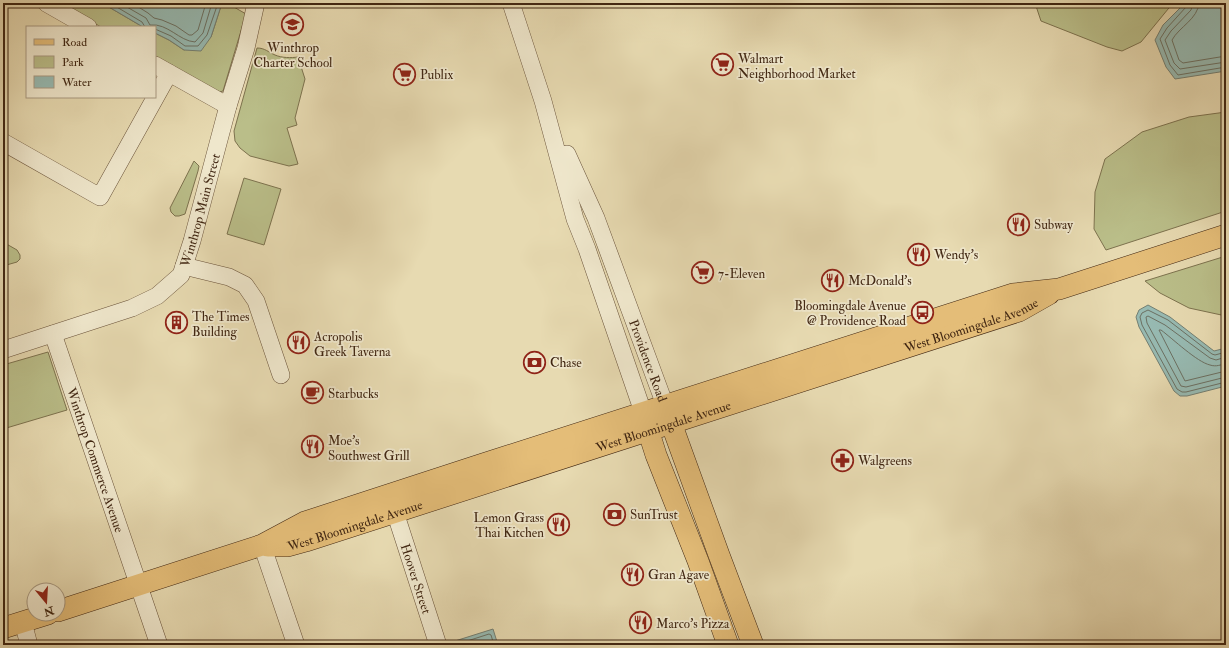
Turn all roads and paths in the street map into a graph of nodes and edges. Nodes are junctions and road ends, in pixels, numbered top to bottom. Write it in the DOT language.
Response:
graph roads {
  1 [pos="46,3"];
  2 [pos="256,3"];
  3 [pos="510,3"];
  4 [pos="86,26"];
  5 [pos="162,69"];
  6 [pos="156,81"];
  7 [pos="148,98"];
  8 [pos="543,101"];
  9 [pos="228,106"];
  10 [pos="3,142"];
  11 [pos="1226,236"];
  12 [pos="184,266"];
  13 [pos="53,334"];
  14 [pos="3,350"];
  15 [pos="281,375"];
  16 [pos="668,414"];
  17 [pos="645,422"];
  18 [pos="388,504"];
  19 [pos="262,545"];
  20 [pos="138,585"];
  21 [pos="66,608"];
  22 [pos="26,621"];
  23 [pos="23,622"];
  24 [pos="3,628"];
  25 [pos="29,645"];
  26 [pos="159,645"];
  27 [pos="296,645"];
  28 [pos="438,645"];
  29 [pos="728,645"];
  30 [pos="753,645"];
  1 -- 4 [label="street"];
  2 -- 9 [label="street, Winthrop Main Street"];
  3 -- 8 [label="street, Providence Road"];
  5 -- 6 [label="street"];
  5 -- 9 [label="street"];
  7 -- 10 [label="street"];
  8 -- 16 [label="street, Providence Road"];
  8 -- 17 [label="street, Providence Road"];
  9 -- 12 [label="street, Winthrop Main Street"];
  11 -- 16 [label="main road, West Bloomingdale Avenue"];
  12 -- 13 [label="street, Winthrop Main Street"];
  12 -- 15 [label="street"];
  13 -- 14 [label="street, Winthrop Main Street"];
  13 -- 20 [label="street, Winthrop Commerce Avenue"];
  16 -- 17 [label="main road, West Bloomingdale Avenue"];
  16 -- 30 [label="main road, Providence Road"];
  17 -- 18 [label="main road, West Bloomingdale Avenue"];
  17 -- 29 [label="main road, Providence Road"];
  18 -- 19 [label="main road, West Bloomingdale Avenue"];
  18 -- 19 [label="main road, West Bloomingdale Avenue"];
  18 -- 28 [label="street, Hoover Street"];
  19 -- 20 [label="main road, West Bloomingdale Avenue"];
  19 -- 27 [label="street"];
  20 -- 21 [label="main road, West Bloomingdale Avenue"];
  20 -- 26 [label="street, Winthrop Commerce Avenue"];
  22 -- 23 [label="main road"];
  23 -- 24 [label="main road"];
  23 -- 25 [label="street"];
}
